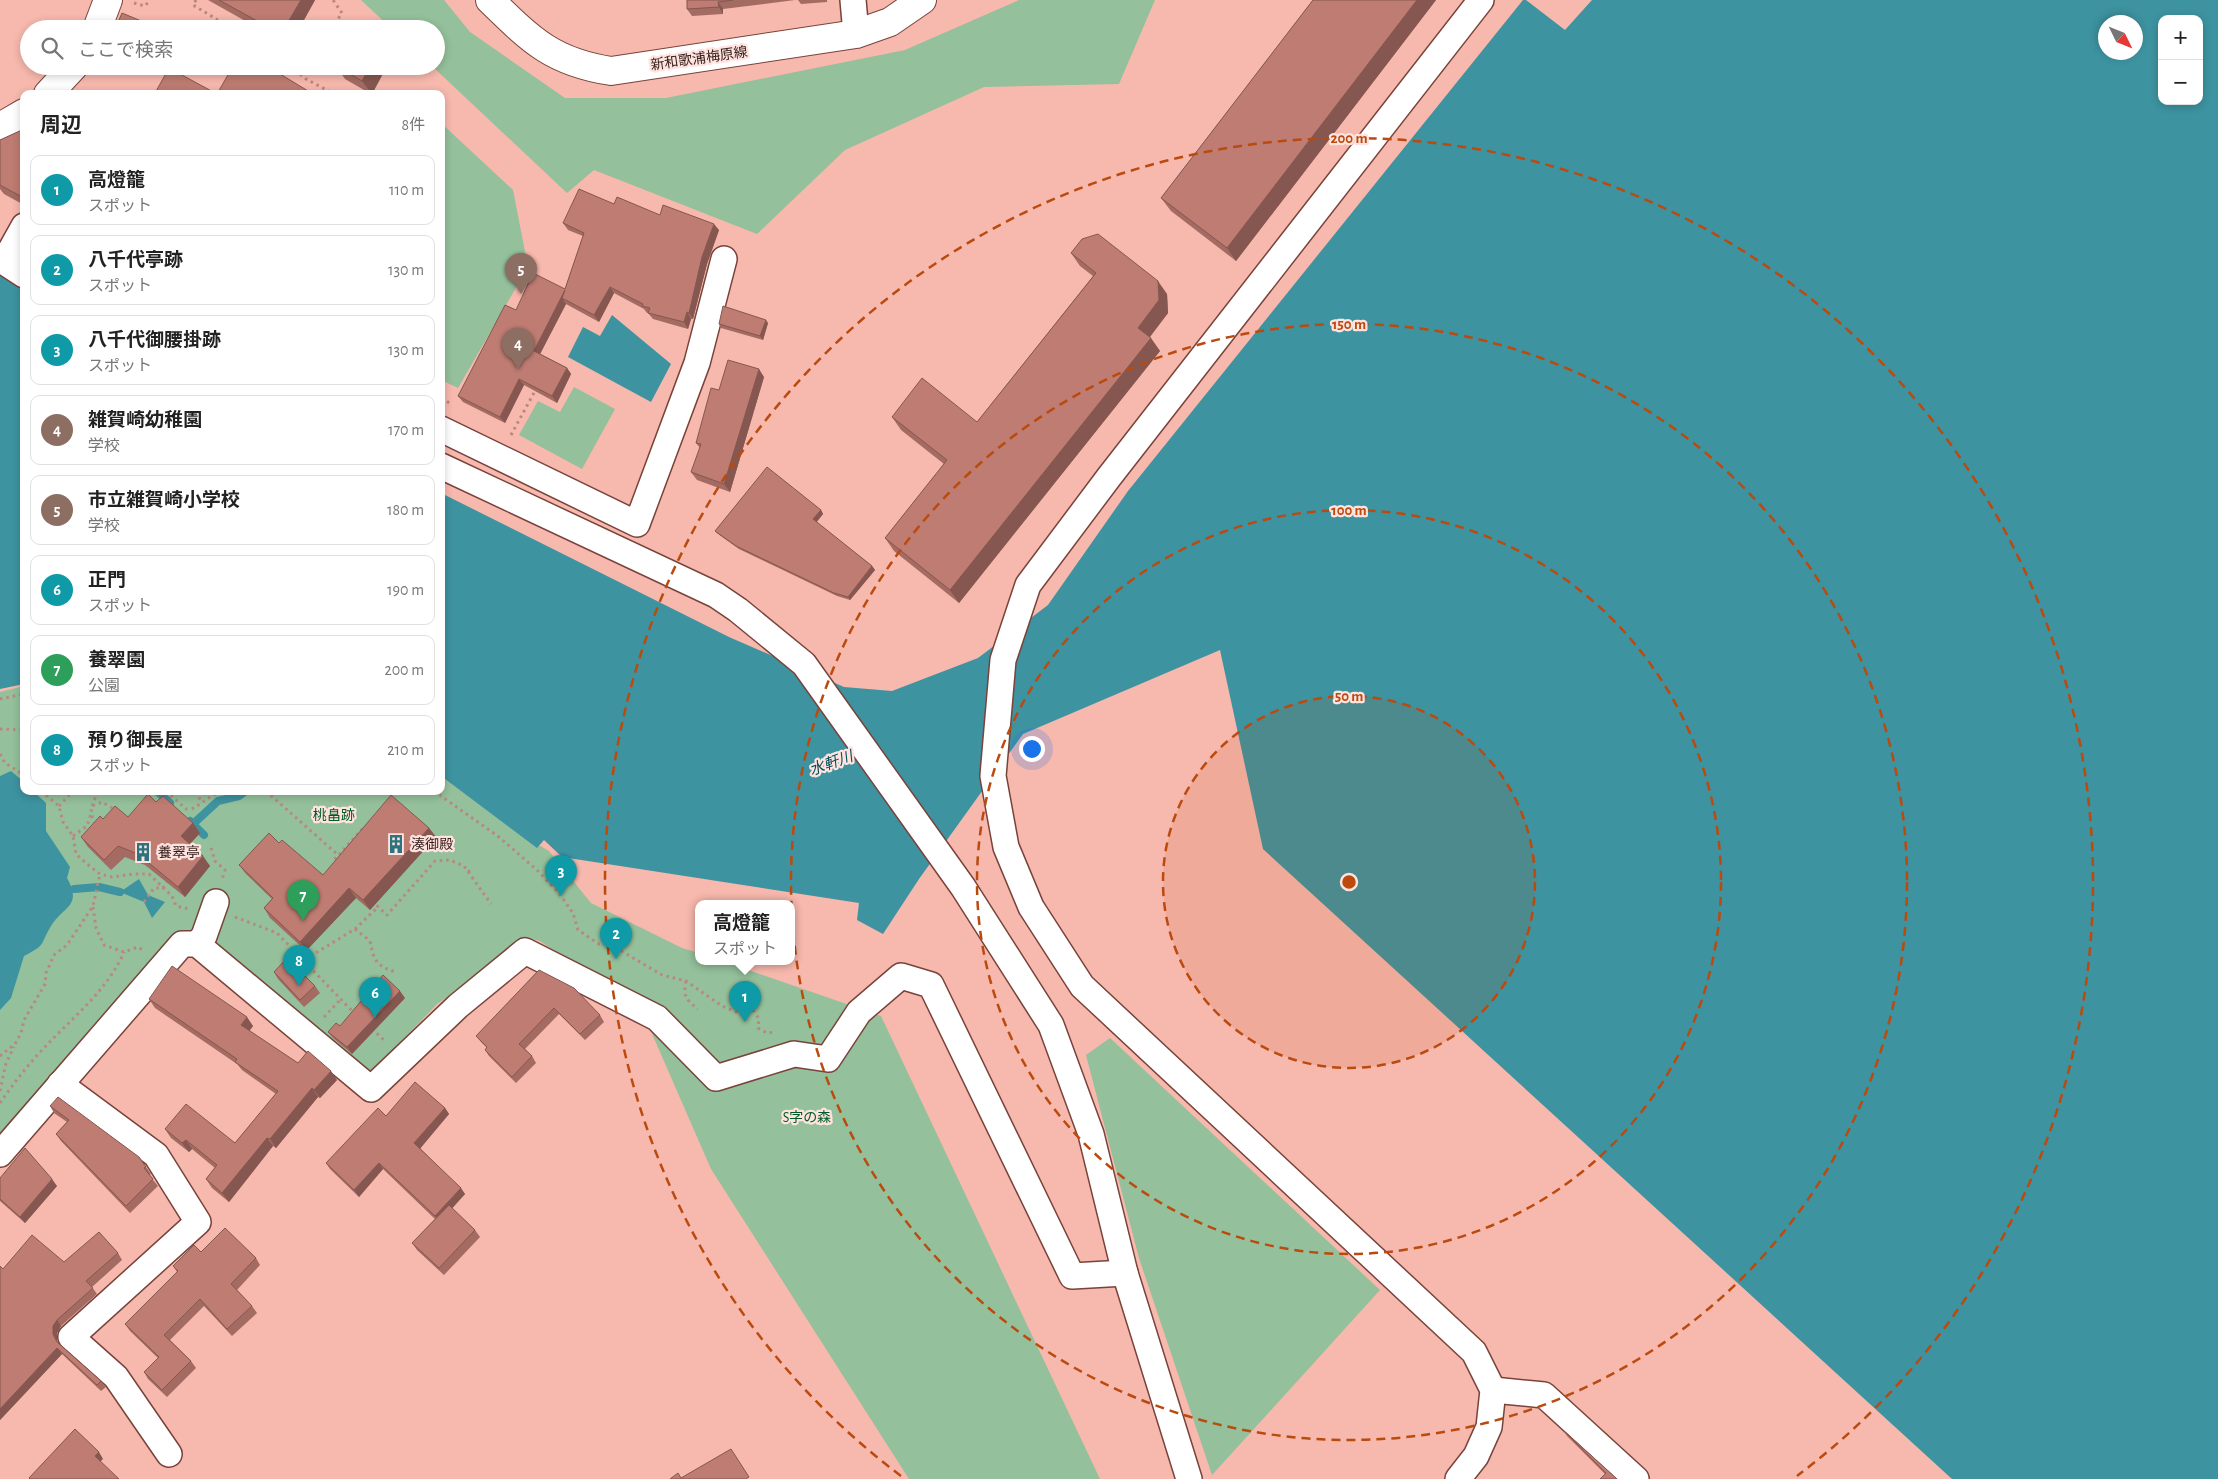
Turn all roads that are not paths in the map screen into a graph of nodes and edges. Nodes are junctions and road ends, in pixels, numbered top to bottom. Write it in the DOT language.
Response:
graph roads {
  1 [pos="108,0"];
  2 [pos="490,0"];
  3 [pos="853,0"];
  4 [pos="922,0"];
  5 [pos="1481,0"];
  6 [pos="100,20"];
  7 [pos="856,34"];
  8 [pos="66,75"];
  9 [pos="52,90"];
  10 [pos="20,114"];
  11 [pos="0,127"];
  12 [pos="20,235"];
  13 [pos="724,259"];
  14 [pos="7,264"];
  15 [pos="445,431"];
  16 [pos="445,468"];
  17 [pos="216,902"];
  18 [pos="197,944"];
  19 [pos="60,1084"];
  20 [pos="0,1154"];
  21 [pos="1126,1273"];
  22 [pos="1494,1390"];
  23 [pos="169,1454"];
  24 [pos="1189,1479"];
  25 [pos="1458,1479"];
  26 [pos="1636,1479"];
  1 -- 6 [label="main road"];
  2 -- 7 [label="main road, 新和歌浦梅原線"];
  3 -- 7 [label="street"];
  4 -- 7 [label="main road, 新和歌浦梅原線"];
  5 -- 22 [label="street"];
  8 -- 9 [label="main road"];
  10 -- 11 [label="main road"];
  12 -- 14 [label="street"];
  13 -- 15 [label="street"];
  16 -- 21 [label="street"];
  17 -- 18 [label="street"];
  18 -- 19 [label="street"];
  18 -- 21 [label="street"];
  19 -- 20 [label="street"];
  19 -- 23 [label="street"];
  21 -- 24 [label="street"];
  22 -- 25 [label="street"];
  22 -- 26 [label="street"];
}
